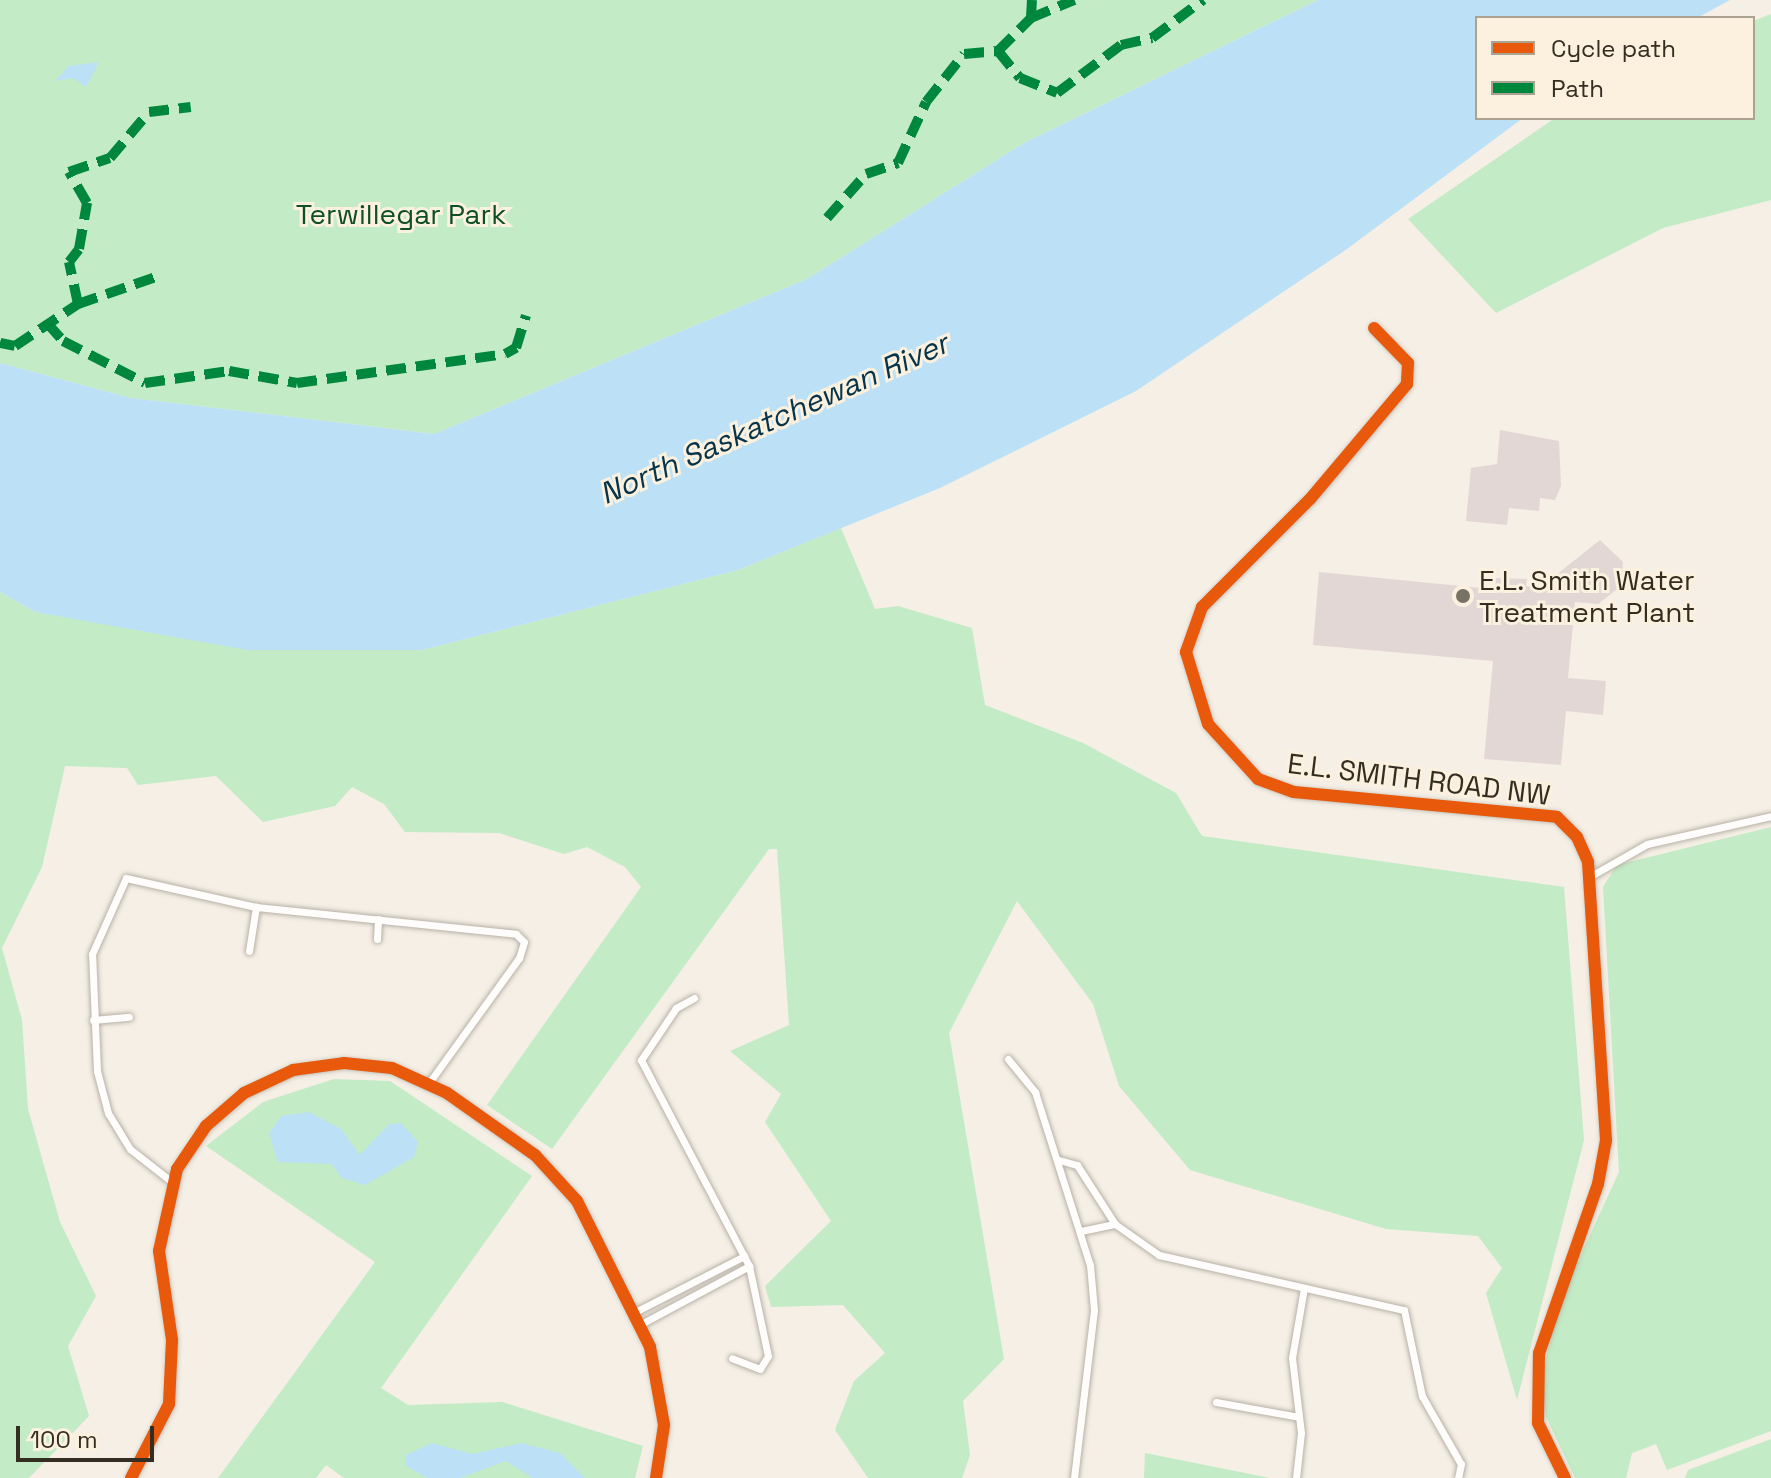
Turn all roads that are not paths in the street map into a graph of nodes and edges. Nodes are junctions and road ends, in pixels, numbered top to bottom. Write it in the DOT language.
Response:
graph roads {
  1 [pos="1374,328"];
  2 [pos="1771,816"];
  3 [pos="1589,877"];
  4 [pos="256,907"];
  5 [pos="378,919"];
  6 [pos="377,939"];
  7 [pos="249,951"];
  8 [pos="694,998"];
  9 [pos="129,1017"];
  10 [pos="93,1020"];
  11 [pos="1008,1059"];
  12 [pos="429,1083"];
  13 [pos="1059,1160"];
  14 [pos="172,1182"];
  15 [pos="1115,1224"];
  16 [pos="1081,1231"];
  17 [pos="744,1256"];
  18 [pos="749,1266"];
  19 [pos="1304,1288"];
  20 [pos="635,1312"];
  21 [pos="641,1324"];
  22 [pos="732,1358"];
  23 [pos="1216,1402"];
  24 [pos="1299,1417"];
  25 [pos="131,1478"];
  26 [pos="656,1478"];
  27 [pos="1074,1478"];
  28 [pos="1296,1478"];
  29 [pos="1458,1478"];
  30 [pos="1565,1478"];
  1 -- 3 [label="street, E.L. SMITH ROAD NW"];
  2 -- 3 [label="street"];
  3 -- 30 [label="street, E.L. SMITH ROAD NW"];
  4 -- 5 [label="street"];
  4 -- 7 [label="street"];
  4 -- 10 [label="street"];
  5 -- 6 [label="street"];
  5 -- 12 [label="street"];
  8 -- 17 [label="street"];
  9 -- 10 [label="street"];
  10 -- 14 [label="street"];
  11 -- 13 [label="street"];
  12 -- 14 [label="street"];
  12 -- 20 [label="street"];
  13 -- 15 [label="street"];
  13 -- 16 [label="street"];
  14 -- 25 [label="street"];
  15 -- 16 [label="street"];
  15 -- 19 [label="street"];
  16 -- 27 [label="street"];
  17 -- 18 [label="street"];
  17 -- 20 [label="street"];
  18 -- 21 [label="street"];
  18 -- 22 [label="street"];
  19 -- 24 [label="street"];
  19 -- 29 [label="street"];
  20 -- 21 [label="street"];
  21 -- 26 [label="street"];
  23 -- 24 [label="street"];
  24 -- 28 [label="street"];
}
